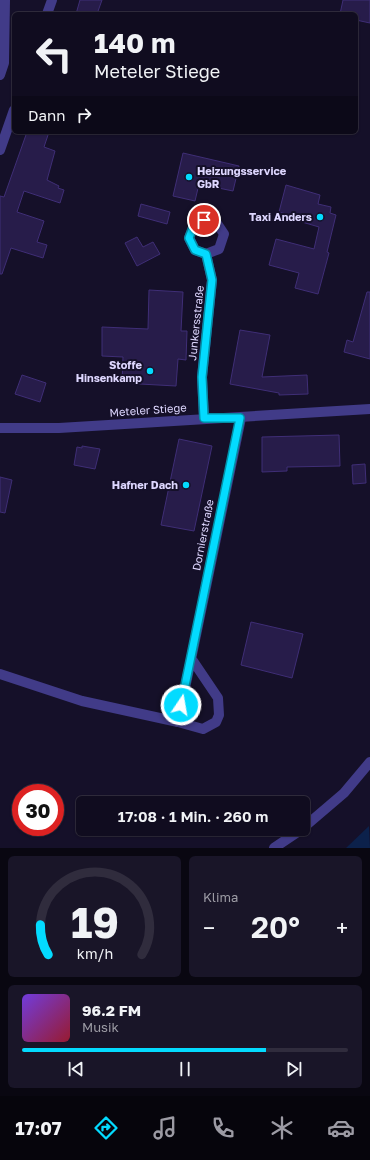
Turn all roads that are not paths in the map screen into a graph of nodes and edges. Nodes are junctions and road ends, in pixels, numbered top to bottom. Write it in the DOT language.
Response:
graph roads {
  1 [pos="5,0"];
  2 [pos="52,0"];
  3 [pos="48,12"];
  4 [pos="0,75"];
  5 [pos="12,116"];
  6 [pos="0,150"];
  7 [pos="206,254"];
  8 [pos="370,409"];
  9 [pos="204,418"];
  10 [pos="240,418"];
  11 [pos="0,428"];
  12 [pos="191,658"];
  13 [pos="0,674"];
  14 [pos="178,722"];
  15 [pos="370,762"];
  16 [pos="310,822"];
  17 [pos="292,836"];
  18 [pos="274,848"];
  1 -- 4 [label="street"];
  2 -- 3 [label="street"];
  5 -- 6 [label="street"];
  7 -- 9 [label="street, Junkersstraße"];
  8 -- 10 [label="street, Meteler Stiege"];
  9 -- 10 [label="street, Meteler Stiege"];
  9 -- 11 [label="street, Meteler Stiege"];
  10 -- 12 [label="street, Dornierstraße"];
  12 -- 14 [label="street, Dornierstraße"];
  12 -- 14 [label="street"];
  13 -- 14 [label="street"];
  15 -- 16 [label="street"];
  17 -- 18 [label="street"];
}
